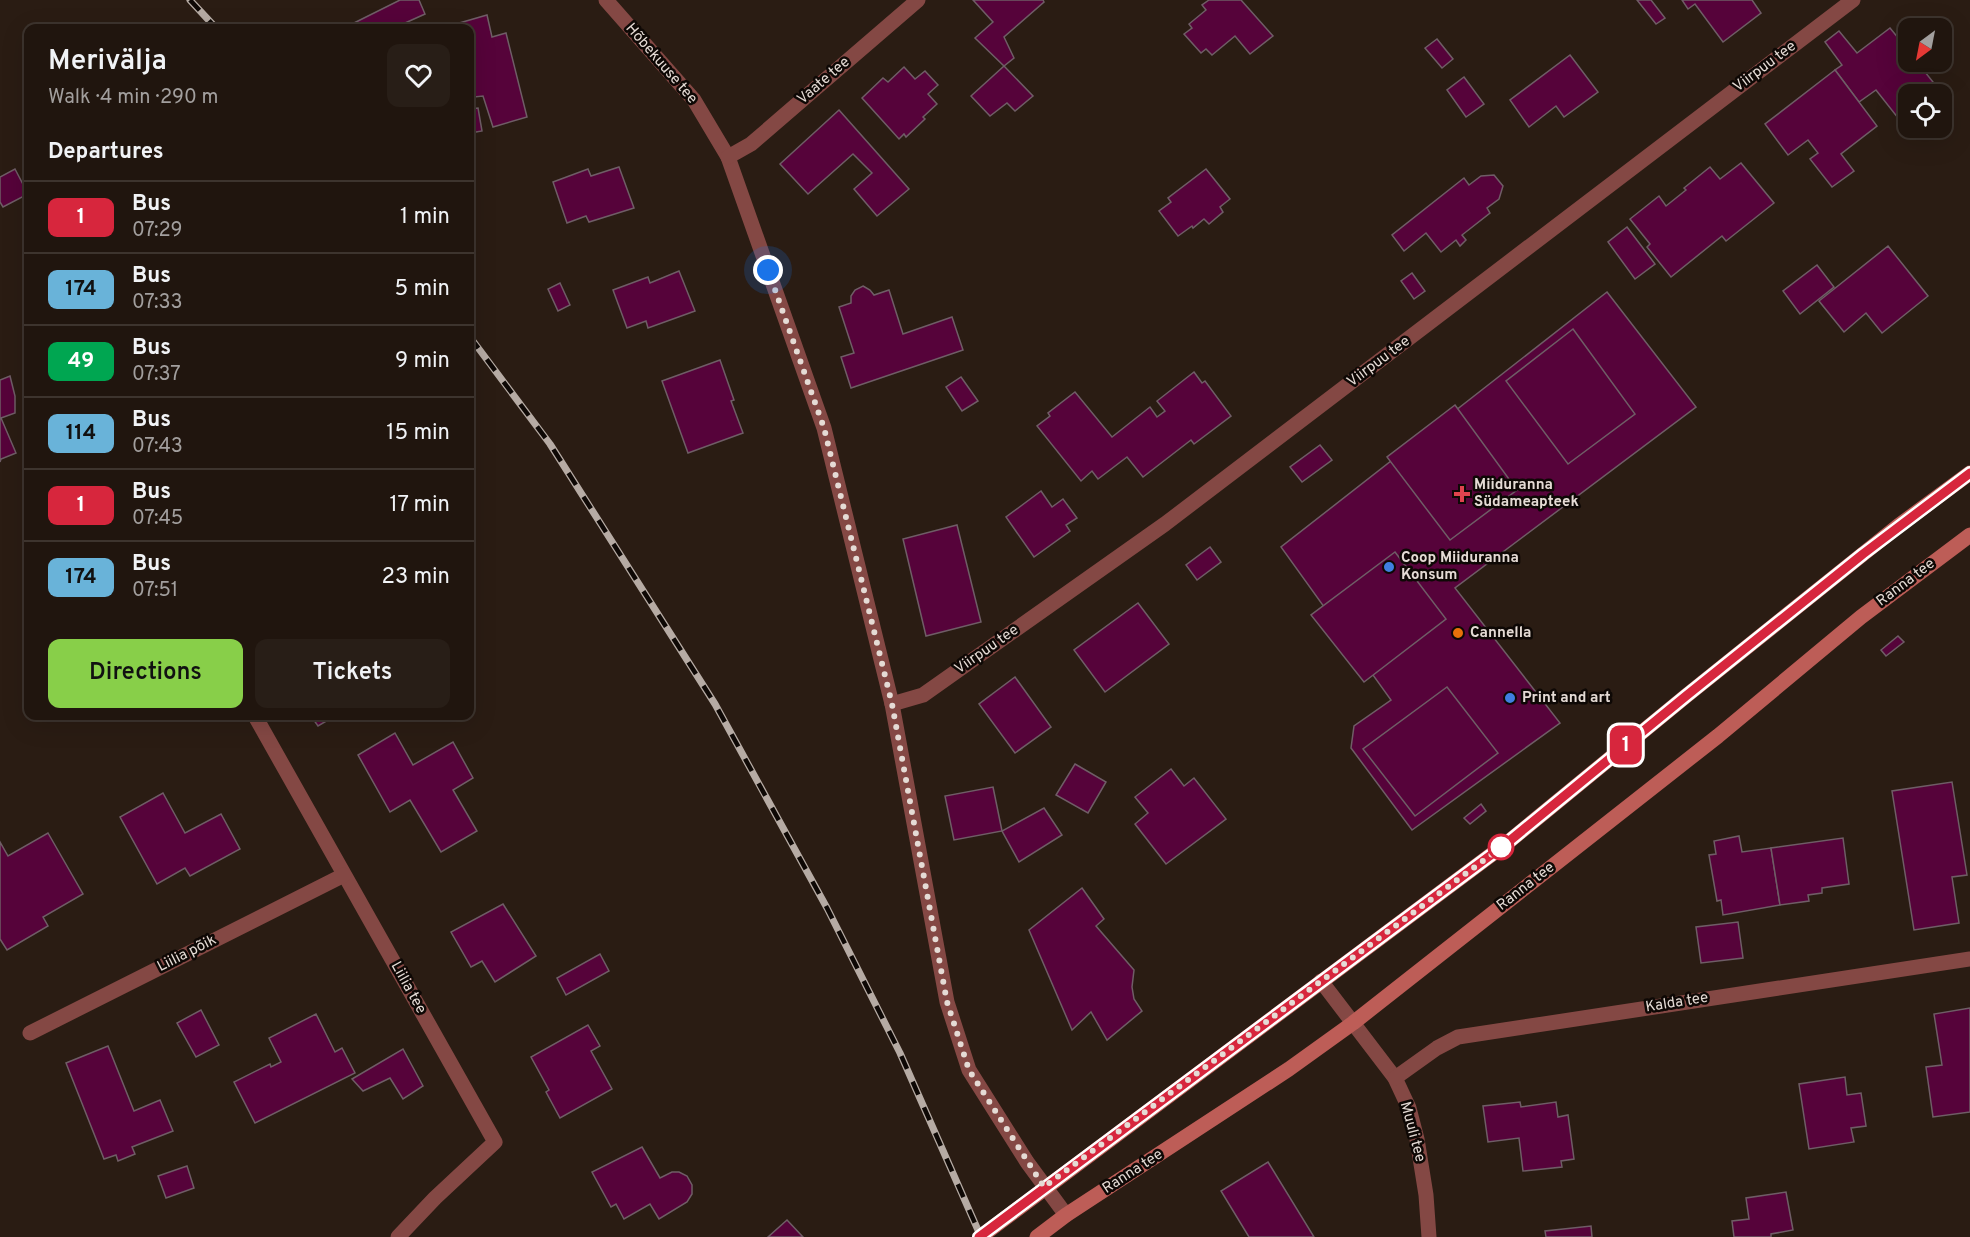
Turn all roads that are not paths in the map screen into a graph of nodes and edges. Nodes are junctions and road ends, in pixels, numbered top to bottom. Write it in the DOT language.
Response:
graph roads {
  1 [pos="606,0"];
  2 [pos="918,0"];
  3 [pos="1853,0"];
  4 [pos="728,157"];
  5 [pos="1970,473"];
  6 [pos="1970,535"];
  7 [pos="892,704"];
  8 [pos="257,720"];
  9 [pos="345,875"];
  10 [pos="1970,959"];
  11 [pos="1321,981"];
  12 [pos="1353,1023"];
  13 [pos="30,1033"];
  14 [pos="1395,1078"];
  15 [pos="1044,1187"];
  16 [pos="1066,1215"];
  17 [pos="398,1237"];
  18 [pos="980,1237"];
  19 [pos="1036,1237"];
  20 [pos="1429,1237"];
  1 -- 4 [label="street, Hõbekuuse tee"];
  2 -- 4 [label="street, Vaate tee"];
  3 -- 7 [label="street, Viirpuu tee"];
  4 -- 7 [label="street, Hõbekuuse tee"];
  5 -- 11 [label="main road"];
  6 -- 12 [label="main road, Ranna tee"];
  7 -- 15 [label="street, Hõbekuuse tee"];
  8 -- 9 [label="street, Liilia tee"];
  9 -- 13 [label="street, Liilia põik"];
  9 -- 17 [label="street, Liilia tee"];
  10 -- 14 [label="street, Kalda tee"];
  11 -- 12 [label="street, Muuli tee"];
  11 -- 15 [label="main road"];
  12 -- 14 [label="street, Muuli tee"];
  12 -- 16 [label="main road, Ranna tee"];
  14 -- 20 [label="street, Muuli tee"];
  15 -- 16 [label="street, Hõbekuuse tee"];
  15 -- 18 [label="main road"];
  16 -- 19 [label="main road, Ranna tee"];
}
